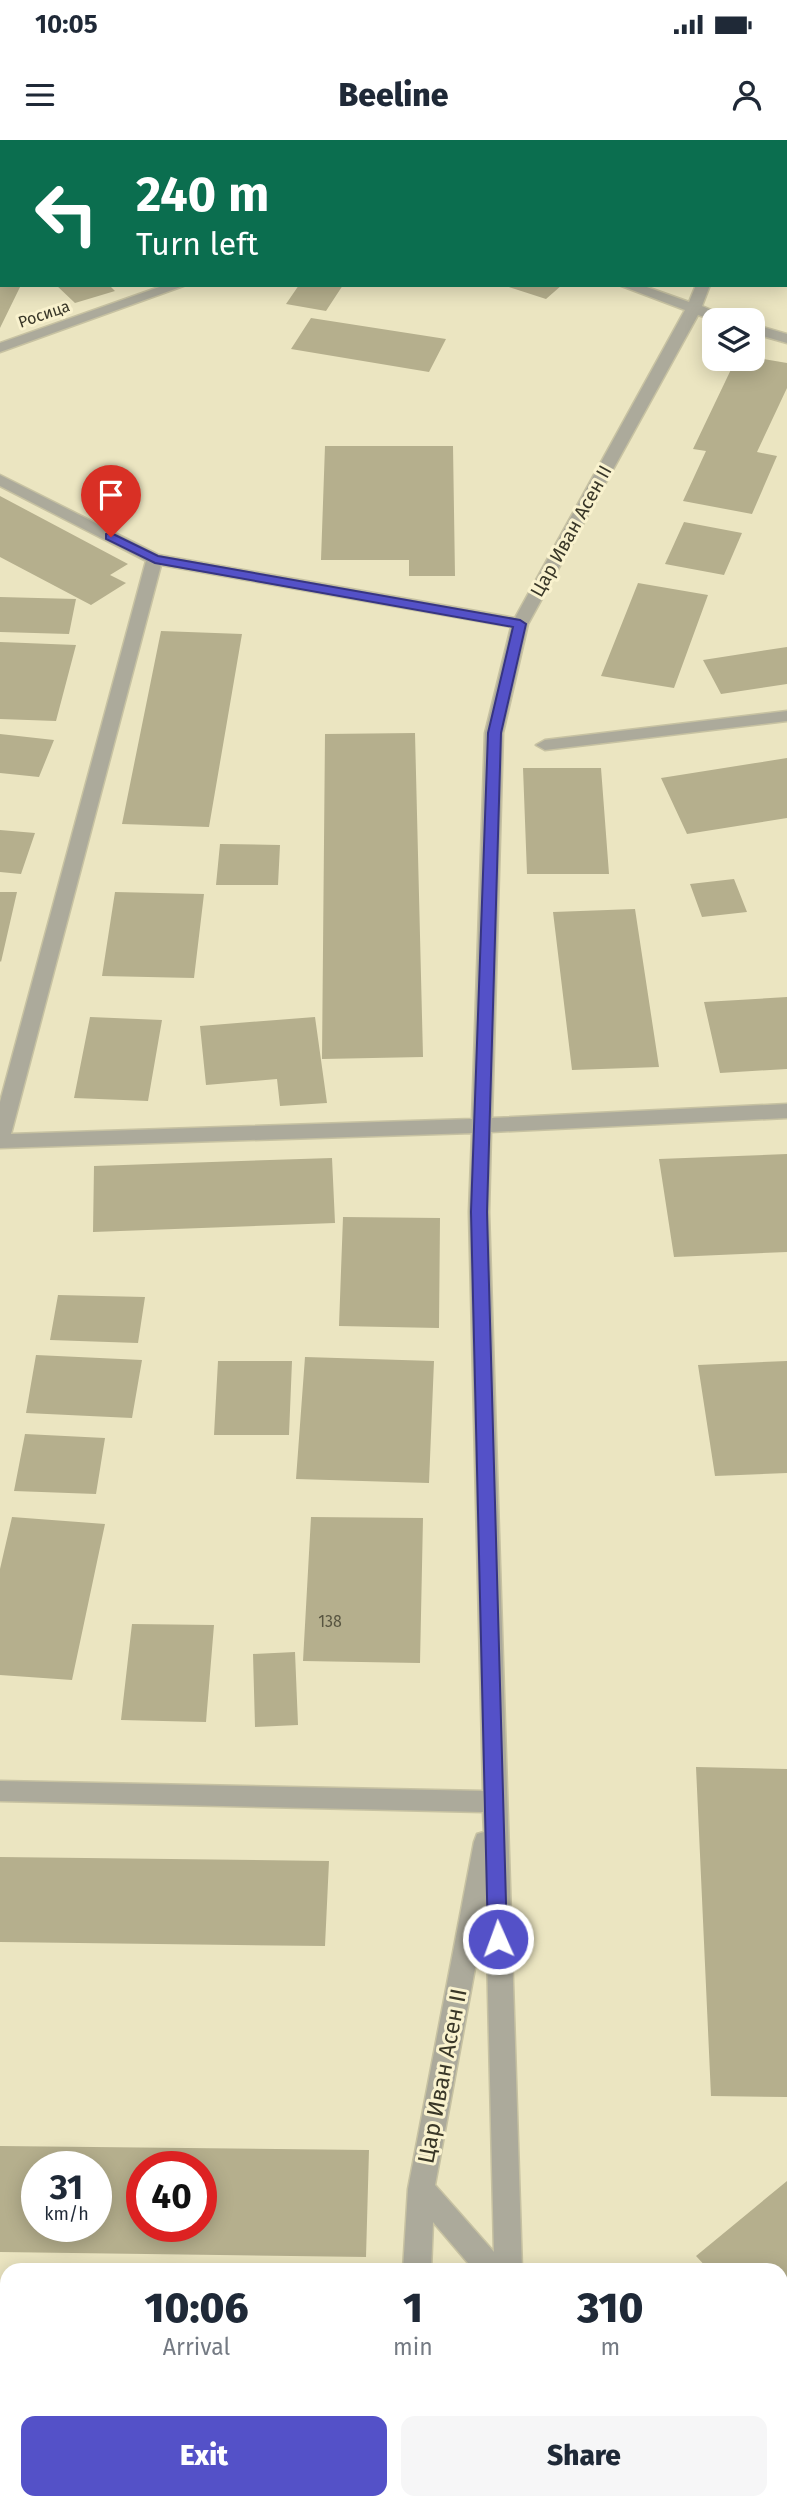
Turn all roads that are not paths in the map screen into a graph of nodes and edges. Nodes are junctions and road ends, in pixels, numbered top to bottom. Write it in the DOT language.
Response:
graph roads {
  1 [pos="172,287"];
  2 [pos="631,287"];
  3 [pos="702,287"];
  4 [pos="693,310"];
  5 [pos="702,313"];
  6 [pos="765,332"];
  7 [pos="787,339"];
  8 [pos="0,348"];
  9 [pos="0,480"];
  10 [pos="155,559"];
  11 [pos="520,624"];
  12 [pos="787,716"];
  13 [pos="545,746"];
  14 [pos="787,1111"];
  15 [pos="481,1126"];
  16 [pos="0,1140"];
  17 [pos="0,1791"];
  18 [pos="493,1802"];
  19 [pos="421,2189"];
  20 [pos="416,2263"];
  21 [pos="486,2263"];
  22 [pos="508,2263"];
  1 -- 8 [label="street, Росица"];
  2 -- 4 [label="street"];
  3 -- 4 [label="street, Цар Иван Асен II"];
  4 -- 5 [label="street"];
  4 -- 11 [label="street, Цар Иван Асен II"];
  6 -- 7 [label="street"];
  9 -- 10 [label="street"];
  10 -- 11 [label="street"];
  10 -- 16 [label="street"];
  11 -- 15 [label="street, Цар Иван Асен II"];
  12 -- 13 [label="street"];
  14 -- 15 [label="street"];
  15 -- 16 [label="street"];
  15 -- 18 [label="street, Цар Иван Асен II"];
  17 -- 18 [label="street"];
  18 -- 19 [label="street, Цар Иван Асен II"];
  18 -- 22 [label="street, Цар Иван Асен II"];
  19 -- 20 [label="street, Цар Иван Асен II"];
  19 -- 21 [label="street"];
}
